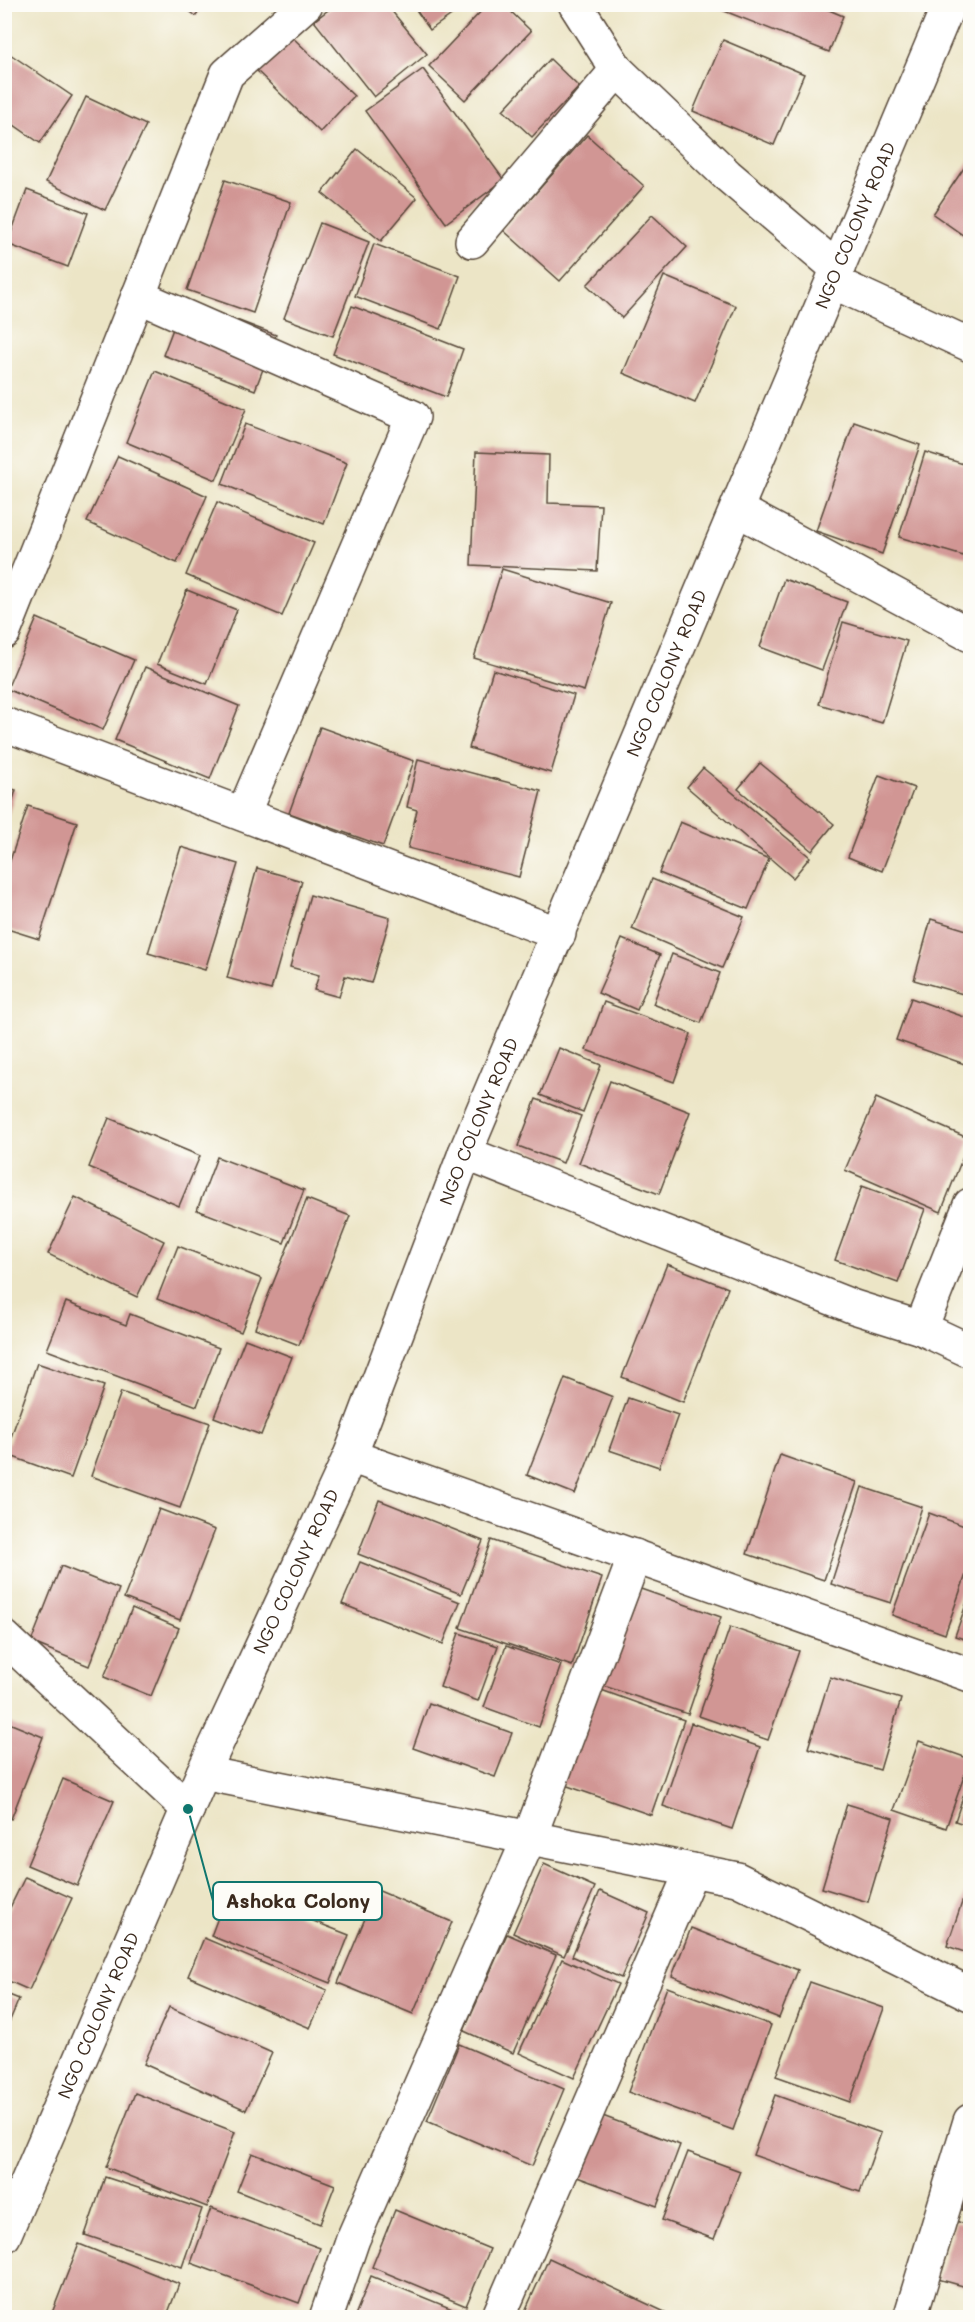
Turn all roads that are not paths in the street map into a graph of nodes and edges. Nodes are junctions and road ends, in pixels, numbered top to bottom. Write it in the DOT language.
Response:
graph roads {
  1 [pos="306,4"];
  2 [pos="575,4"];
  3 [pos="952,4"];
  4 [pos="970,13"];
  5 [pos="617,70"];
  6 [pos="472,241"];
  7 [pos="836,276"];
  8 [pos="138,296"];
  9 [pos="970,345"];
  10 [pos="738,510"];
  11 [pos="4,632"];
  12 [pos="970,635"];
  13 [pos="4,724"];
  14 [pos="243,814"];
  15 [pos="559,933"];
  16 [pos="465,1153"];
  17 [pos="970,1205"];
  18 [pos="921,1328"];
  19 [pos="970,1351"];
  20 [pos="350,1456"];
  21 [pos="635,1556"];
  22 [pos="4,1637"];
  23 [pos="970,1675"];
  24 [pos="203,1773"];
  25 [pos="188,1809"];
  26 [pos="530,1836"];
  27 [pos="692,1870"];
  28 [pos="970,1994"];
  29 [pos="970,2121"];
  30 [pos="4,2236"];
  31 [pos="326,2318"];
  32 [pos="498,2318"];
  33 [pos="910,2318"];
  1 -- 8 [label="street"];
  2 -- 5 [label="street"];
  3 -- 4 [label="street"];
  3 -- 7 [label="street, NGO COLONY ROAD"];
  5 -- 6 [label="street"];
  5 -- 7 [label="street"];
  7 -- 9 [label="street"];
  7 -- 10 [label="street, NGO COLONY ROAD"];
  8 -- 11 [label="street"];
  8 -- 14 [label="street"];
  10 -- 12 [label="street"];
  10 -- 15 [label="street, NGO COLONY ROAD"];
  13 -- 14 [label="street"];
  14 -- 15 [label="street"];
  15 -- 16 [label="street, NGO COLONY ROAD"];
  16 -- 18 [label="street"];
  16 -- 20 [label="street, NGO COLONY ROAD"];
  17 -- 18 [label="street"];
  18 -- 19 [label="street"];
  20 -- 21 [label="street"];
  20 -- 24 [label="street, NGO COLONY ROAD"];
  21 -- 23 [label="street"];
  21 -- 26 [label="street"];
  22 -- 25 [label="street"];
  24 -- 25 [label="street, NGO COLONY ROAD"];
  24 -- 26 [label="street"];
  25 -- 30 [label="street, NGO COLONY ROAD"];
  26 -- 27 [label="street"];
  26 -- 31 [label="street"];
  27 -- 28 [label="street"];
  27 -- 32 [label="street"];
  29 -- 33 [label="street"];
}
